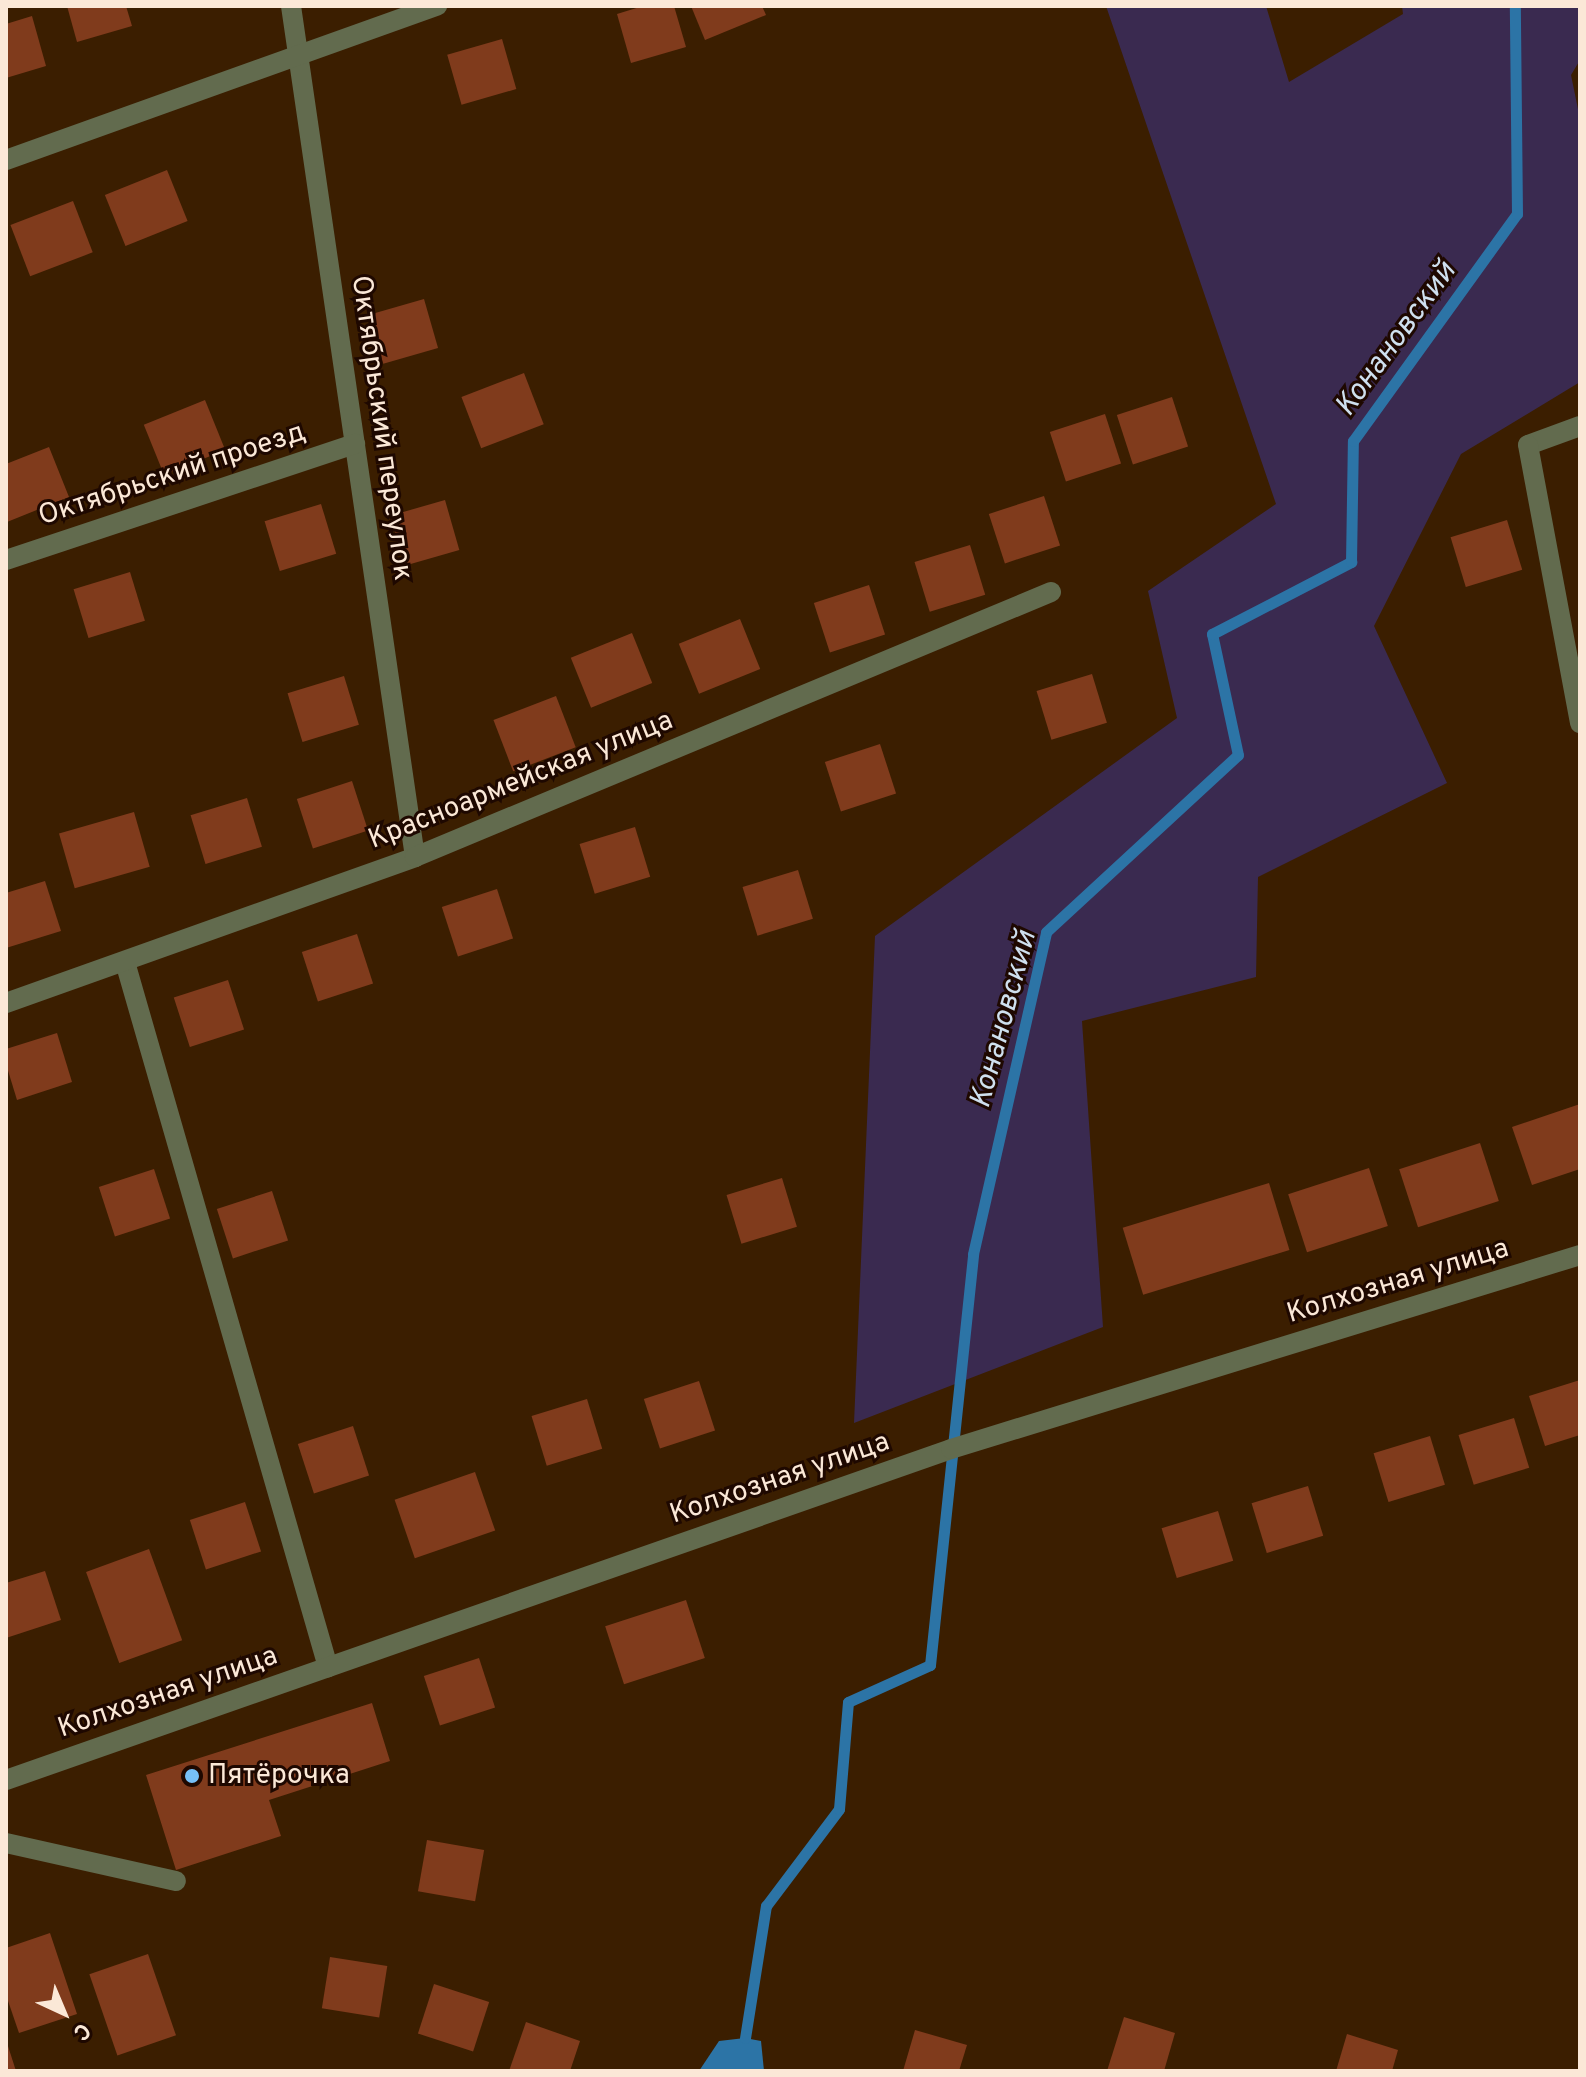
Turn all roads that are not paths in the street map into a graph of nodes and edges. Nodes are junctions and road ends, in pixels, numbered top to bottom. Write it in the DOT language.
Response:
graph roads {
  1 [pos="291,6"];
  2 [pos="437,6"];
  3 [pos="298,55"];
  4 [pos="6,160"];
  5 [pos="1580,426"];
  6 [pos="355,444"];
  7 [pos="6,560"];
  8 [pos="1051,592"];
  9 [pos="1580,723"];
  10 [pos="415,857"];
  11 [pos="125,962"];
  12 [pos="6,1003"];
  13 [pos="1580,1255"];
  14 [pos="328,1667"];
  15 [pos="6,1780"];
  16 [pos="6,1843"];
  17 [pos="176,1881"];
  1 -- 3 [label="street, Октябрьский переулок"];
  2 -- 3 [label="street"];
  3 -- 4 [label="street"];
  3 -- 6 [label="street, Октябрьский переулок"];
  5 -- 9 [label="street"];
  6 -- 7 [label="street, Октябрьский проезд"];
  6 -- 10 [label="street, Октябрьский переулок"];
  8 -- 10 [label="street, Красноармейская улица"];
  10 -- 11 [label="street, Красноармейская улица"];
  11 -- 12 [label="street, Красноармейская улица"];
  11 -- 14 [label="street"];
  13 -- 14 [label="street, Колхозная улица"];
  14 -- 15 [label="street, Колхозная улица"];
  16 -- 17 [label="street"];
}
